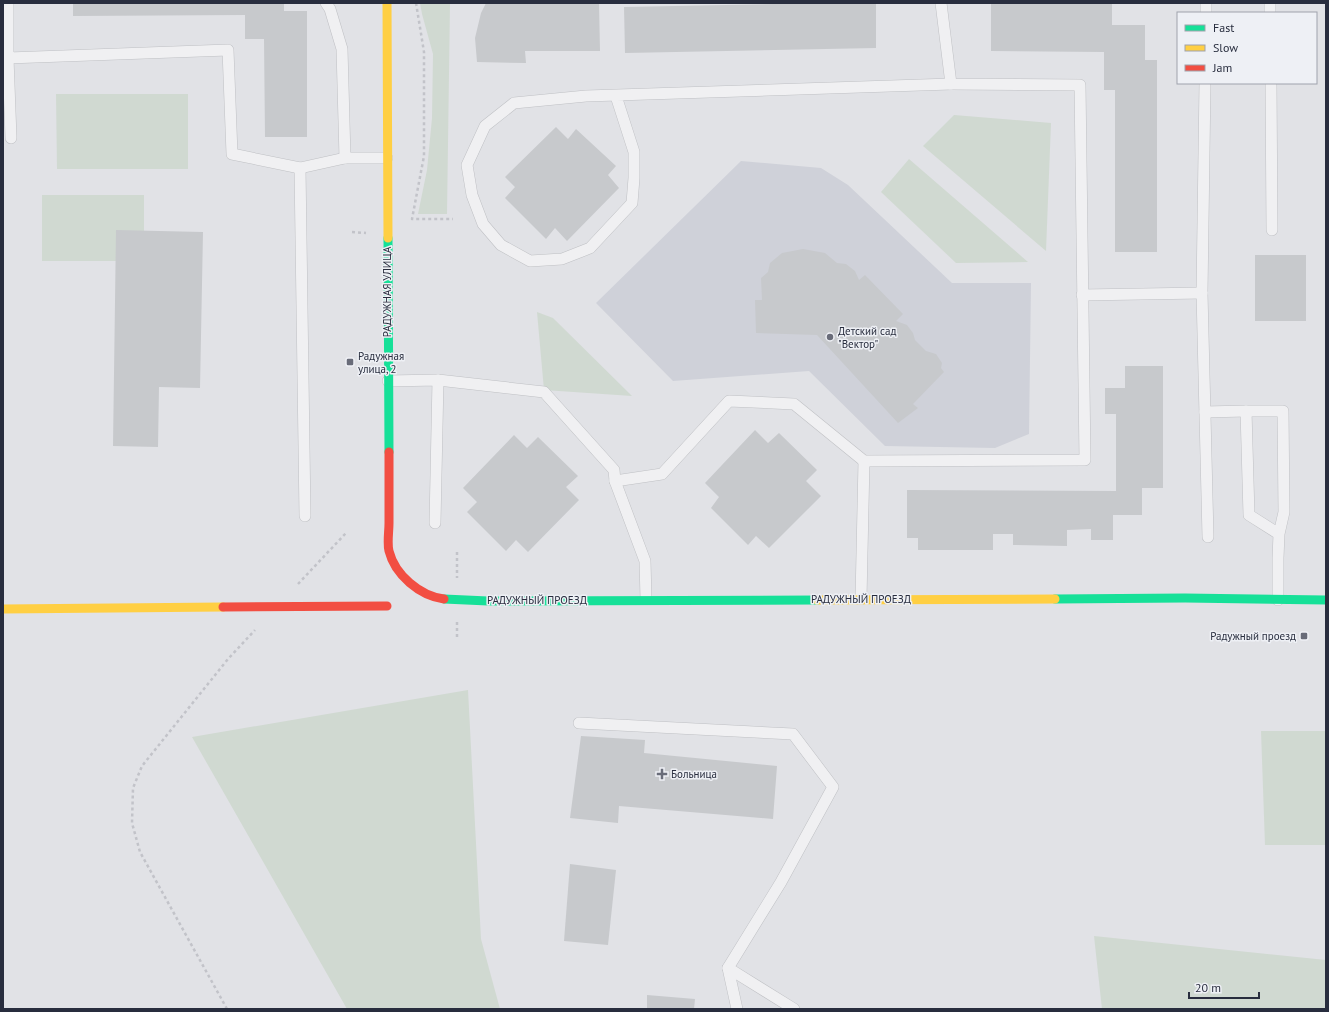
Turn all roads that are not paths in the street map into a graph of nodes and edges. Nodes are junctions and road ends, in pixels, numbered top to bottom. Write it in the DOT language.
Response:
graph roads {
  1 [pos="8,3"];
  2 [pos="326,3"];
  3 [pos="387,3"];
  4 [pos="941,3"];
  5 [pos="8,58"];
  6 [pos="951,84"];
  7 [pos="1205,84"];
  8 [pos="1271,84"];
  9 [pos="616,96"];
  10 [pos="11,138"];
  11 [pos="345,158"];
  12 [pos="387,158"];
  13 [pos="300,168"];
  14 [pos="1272,230"];
  15 [pos="1202,293"];
  16 [pos="1082,295"];
  17 [pos="438,380"];
  18 [pos="388,381"];
  19 [pos="1246,411"];
  20 [pos="1205,412"];
  21 [pos="864,461"];
  22 [pos="615,481"];
  23 [pos="305,516"];
  24 [pos="435,523"];
  25 [pos="1279,534"];
  26 [pos="1208,537"];
  27 [pos="404,576"];
  28 [pos="646,599"];
  29 [pos="861,599"];
  30 [pos="1278,600"];
  31 [pos="1326,600"];
  32 [pos="387,606"];
  33 [pos="3,609"];
  34 [pos="579,723"];
  35 [pos="728,968"];
  36 [pos="737,1009"];
  37 [pos="794,1009"];
  1 -- 5 [label="lane"];
  2 -- 11 [label="lane"];
  3 -- 12 [label="street, РАДУЖНАЯ УЛИЦА"];
  4 -- 6 [label="lane"];
  5 -- 10 [label="lane"];
  5 -- 13 [label="lane"];
  6 -- 9 [label="lane"];
  6 -- 16 [label="lane"];
  7 -- 15 [label="lane"];
  8 -- 14 [label="lane"];
  9 -- 9 [label="lane"];
  11 -- 12 [label="lane"];
  11 -- 13 [label="lane"];
  12 -- 18 [label="street, РАДУЖНАЯ УЛИЦА"];
  13 -- 23 [label="lane"];
  15 -- 16 [label="lane"];
  15 -- 20 [label="lane"];
  16 -- 21 [label="lane"];
  17 -- 18 [label="lane"];
  17 -- 22 [label="lane"];
  17 -- 24 [label="lane"];
  18 -- 27 [label="street, РАДУЖНАЯ УЛИЦА"];
  19 -- 20 [label="lane"];
  19 -- 25 [label="lane"];
  19 -- 25 [label="lane"];
  20 -- 26 [label="lane"];
  21 -- 22 [label="lane"];
  21 -- 29 [label="lane"];
  22 -- 28 [label="lane"];
  25 -- 30 [label="lane"];
  27 -- 28 [label="street, РАДУЖНЫЙ ПРОЕЗД"];
  28 -- 29 [label="street, РАДУЖНЫЙ ПРОЕЗД"];
  29 -- 30 [label="street, РАДУЖНЫЙ ПРОЕЗД"];
  30 -- 31 [label="street, РАДУЖНЫЙ ПРОЕЗД"];
  32 -- 33 [label="street"];
  34 -- 35 [label="lane"];
  35 -- 36 [label="lane"];
  35 -- 37 [label="lane"];
}
